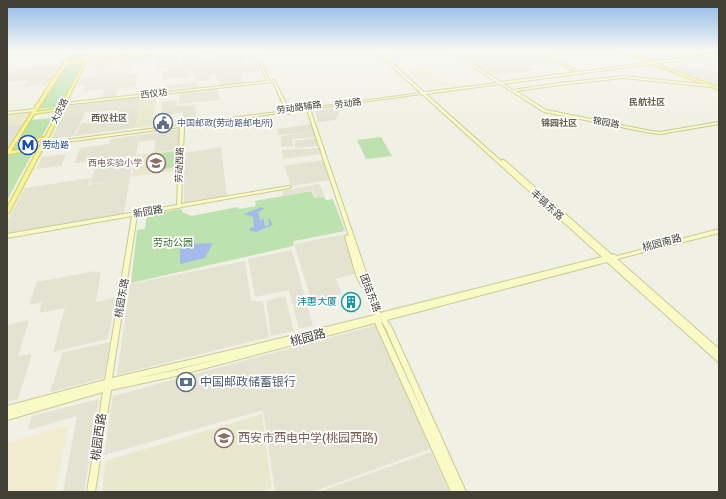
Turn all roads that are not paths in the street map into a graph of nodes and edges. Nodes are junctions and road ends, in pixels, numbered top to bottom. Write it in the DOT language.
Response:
graph roads {
  1 [pos="58,74"];
  2 [pos="79,74"];
  3 [pos="265,74"];
  4 [pos="402,74"];
  5 [pos="403,74"];
  6 [pos="486,74"];
  7 [pos="562,74"];
  8 [pos="570,74"];
  9 [pos="681,74"];
  10 [pos="682,74"];
  11 [pos="268,81"];
  12 [pos="500,83"];
  13 [pos="711,86"];
  14 [pos="718,88"];
  15 [pos="514,91"];
  16 [pos="423,93"];
  17 [pos="62,107"];
  18 [pos="309,109"];
  19 [pos="35,111"];
  20 [pos="288,111"];
  21 [pos="7,114"];
  22 [pos="719,123"];
  23 [pos="182,125"];
  24 [pos="47,137"];
  25 [pos="15,141"];
  26 [pos="44,144"];
  27 [pos="40,151"];
  28 [pos="7,153"];
  29 [pos="289,187"];
  30 [pos="179,206"];
  31 [pos="7,212"];
  32 [pos="135,214"];
  33 [pos="719,228"];
  34 [pos="719,231"];
  35 [pos="7,236"];
  36 [pos="609,258"];
  37 [pos="379,318"];
  38 [pos="719,353"];
  39 [pos="719,359"];
  40 [pos="107,385"];
  41 [pos="7,409"];
  42 [pos="7,416"];
  43 [pos="91,492"];
  44 [pos="455,492"];
  45 [pos="462,492"];
  1 -- 19 [label="main road, 大庆路"];
  2 -- 17 [label="main road, 大庆路"];
  3 -- 11 [label="street"];
  4 -- 16 [label="street, 丰镐东路"];
  5 -- 16 [label="street, 丰镐东路"];
  6 -- 12 [label="street, 锦园路"];
  7 -- 12 [label="street"];
  8 -- 12 [label="street, 劳动路辅路"];
  9 -- 13 [label="main road"];
  10 -- 14 [label="main road"];
  11 -- 17 [label="street, 西仪坊"];
  11 -- 20 [label="street"];
  12 -- 15 [label="street, 锦园路"];
  12 -- 16 [label="street, 劳动路辅路"];
  13 -- 14 [label="main road"];
  13 -- 15 [label="street"];
  15 -- 22 [label="street, 锦园路"];
  16 -- 18 [label="street, 劳动路辅路"];
  16 -- 36 [label="street, 丰镐东路"];
  17 -- 19 [label="main road"];
  17 -- 24 [label="main road, 大庆路"];
  18 -- 20 [label="street, 劳动路辅路"];
  18 -- 37 [label="street"];
  19 -- 21 [label="street"];
  19 -- 25 [label="main road, 大庆路"];
  20 -- 23 [label="street, 劳动路辅路"];
  23 -- 26 [label="street, 劳动路辅路"];
  23 -- 30 [label="street, 劳动西路"];
  24 -- 25 [label="main road"];
  24 -- 26 [label="main road, 大庆路"];
  25 -- 28 [label="main road, 大庆路"];
  26 -- 27 [label="main road, 大庆路"];
  27 -- 28 [label="main road"];
  27 -- 31 [label="main road, 大庆路"];
  29 -- 30 [label="street, 新园路"];
  30 -- 32 [label="street, 新园路"];
  32 -- 35 [label="street, 新园路"];
  32 -- 40 [label="street, 桃园东路"];
  33 -- 36 [label="street, 桃园南路"];
  34 -- 36 [label="street, 桃园南路"];
  36 -- 37 [label="street, 桃园路"];
  36 -- 38 [label="street, 丰镐东路"];
  36 -- 39 [label="street, 丰镐东路"];
  37 -- 40 [label="street, 桃园路"];
  37 -- 44 [label="street"];
  37 -- 45 [label="street, 团结东路"];
  40 -- 41 [label="street, 桃园路"];
  40 -- 42 [label="street, 桃园路"];
  40 -- 43 [label="street, 桃园西路"];
}
